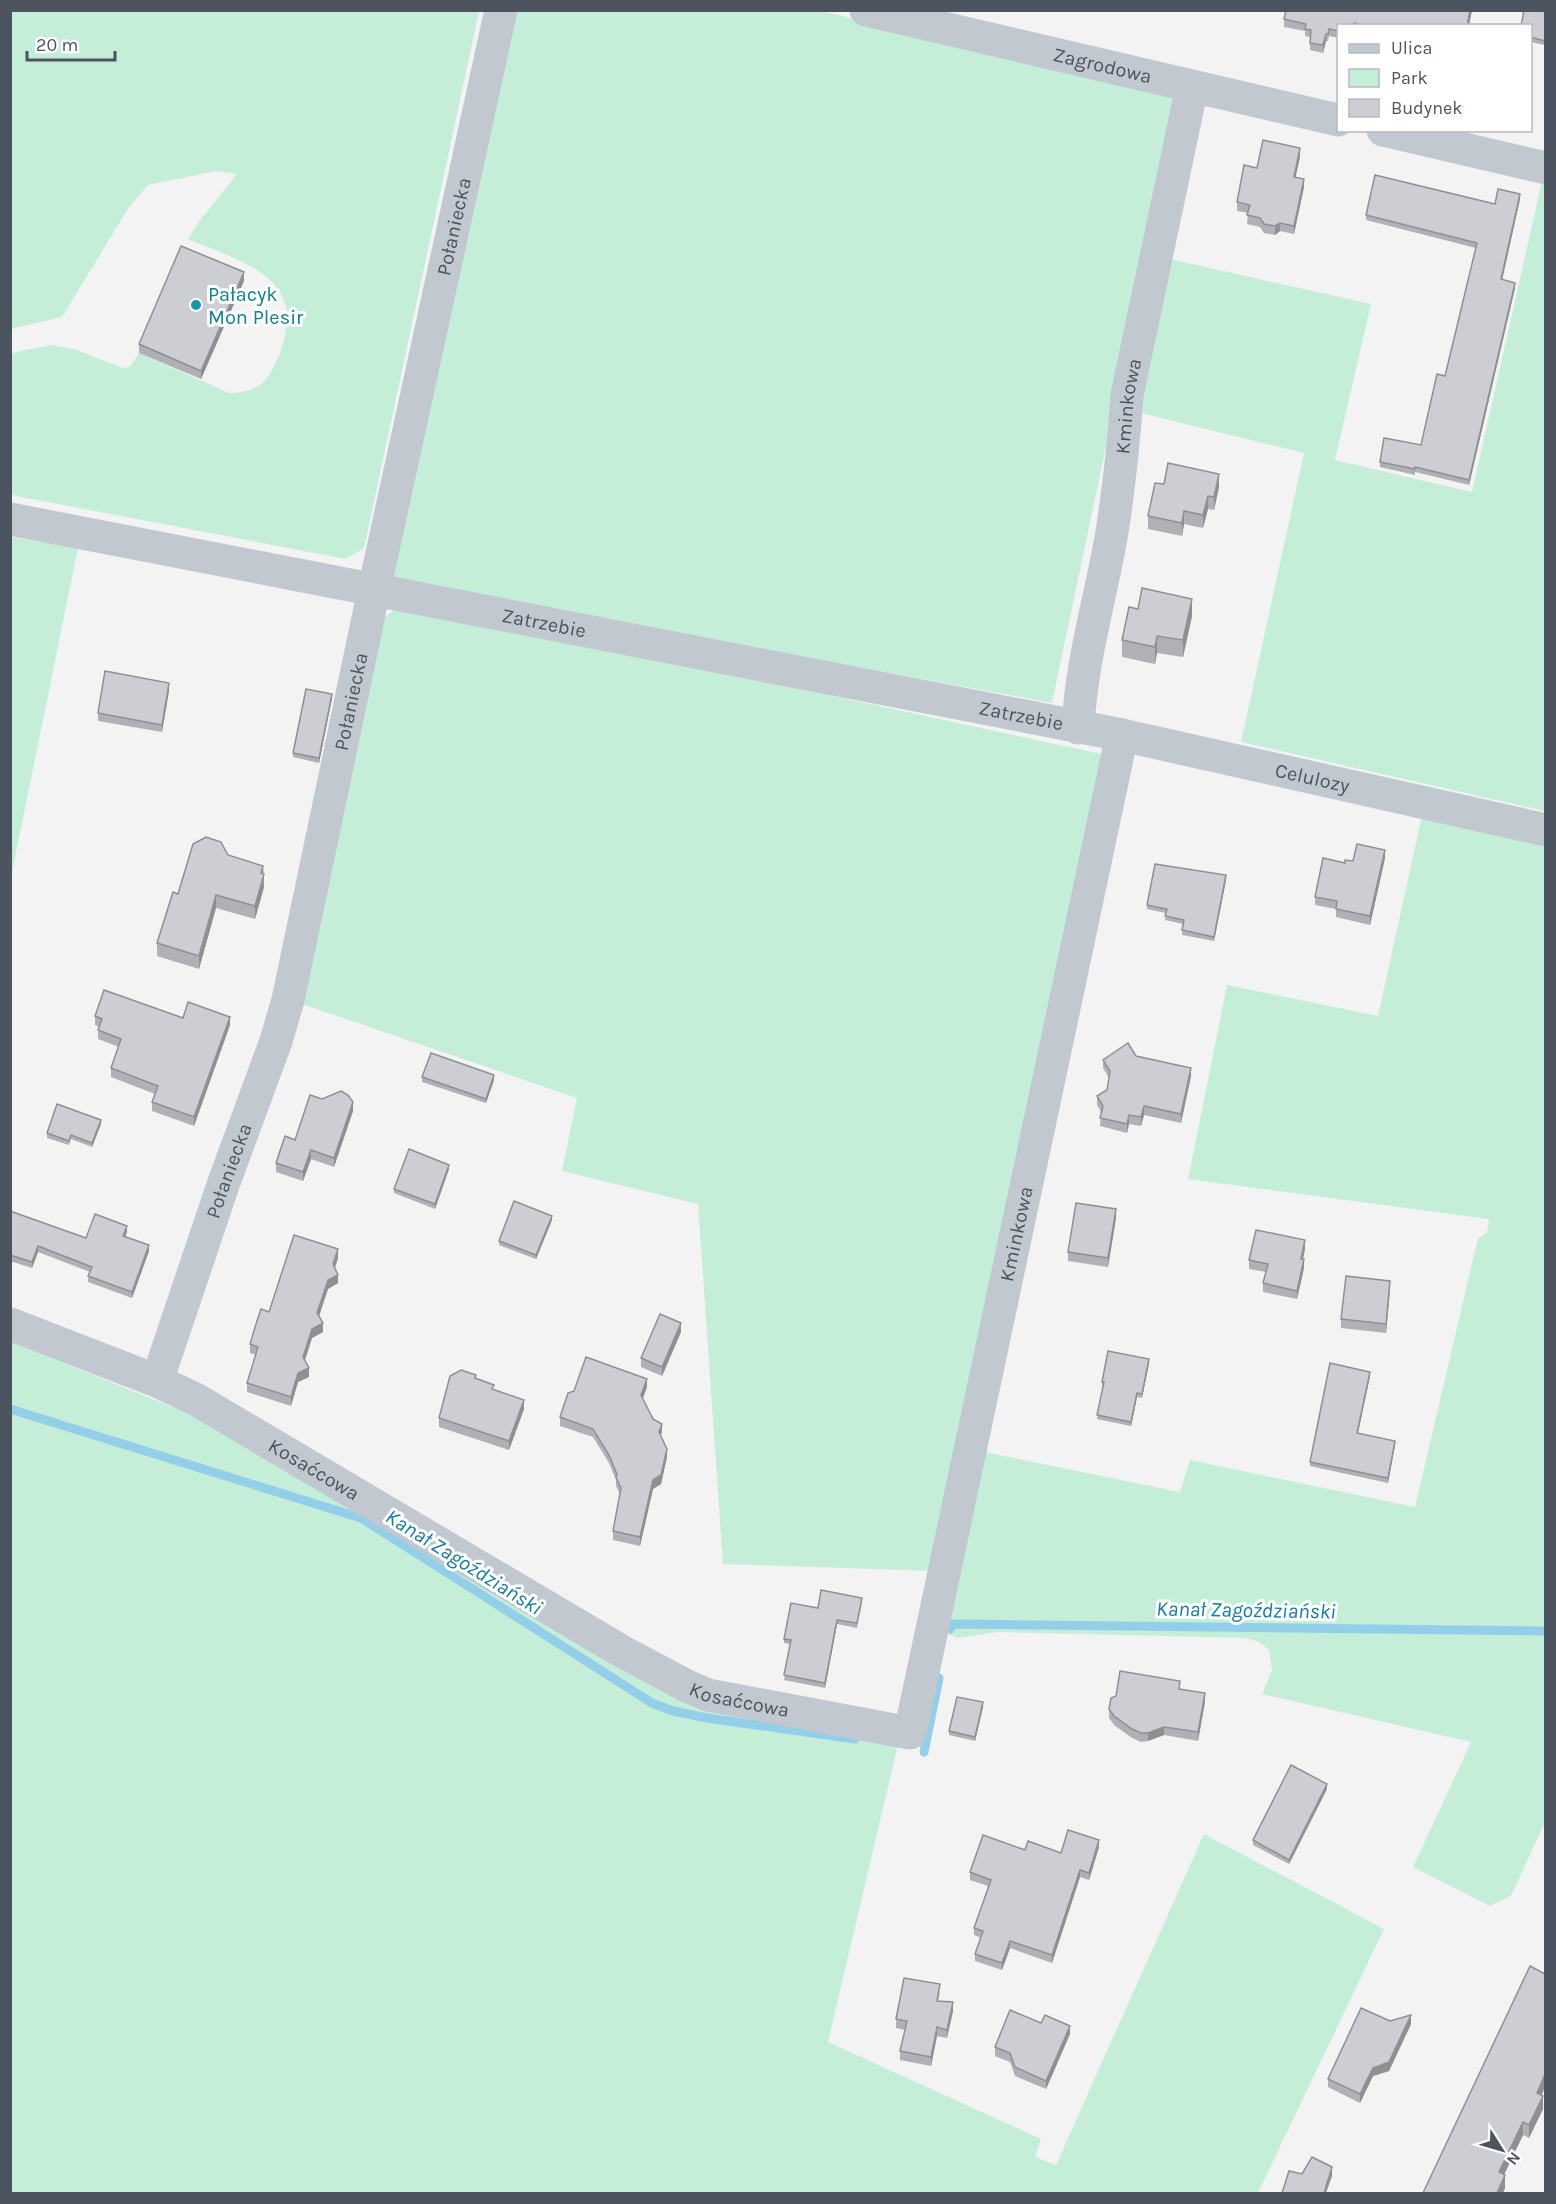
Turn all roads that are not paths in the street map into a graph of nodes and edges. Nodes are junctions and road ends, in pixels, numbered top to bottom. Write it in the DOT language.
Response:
graph roads {
  1 [pos="501,10"];
  2 [pos="866,10"];
  3 [pos="1192,87"];
  4 [pos="1337,120"];
  5 [pos="1392,132"];
  6 [pos="1545,168"];
  7 [pos="10,519"];
  8 [pos="374,590"];
  9 [pos="1078,728"];
  10 [pos="1122,735"];
  11 [pos="1545,830"];
  12 [pos="10,1324"];
  13 [pos="157,1381"];
  14 [pos="910,1733"];
  1 -- 8 [label="street, Połaniecka"];
  2 -- 3 [label="street, Zagrodowa"];
  3 -- 4 [label="street, Zagrodowa"];
  3 -- 9 [label="street, Kminkowa"];
  5 -- 6 [label="street"];
  7 -- 8 [label="street, Zatrzebie"];
  8 -- 9 [label="street, Zatrzebie"];
  8 -- 13 [label="street, Połaniecka"];
  9 -- 10 [label="street, Celulozy"];
  10 -- 11 [label="street, Celulozy"];
  10 -- 14 [label="street, Kminkowa"];
  12 -- 13 [label="street, Kosaćcowa"];
  13 -- 14 [label="street, Kosaćcowa"];
}
